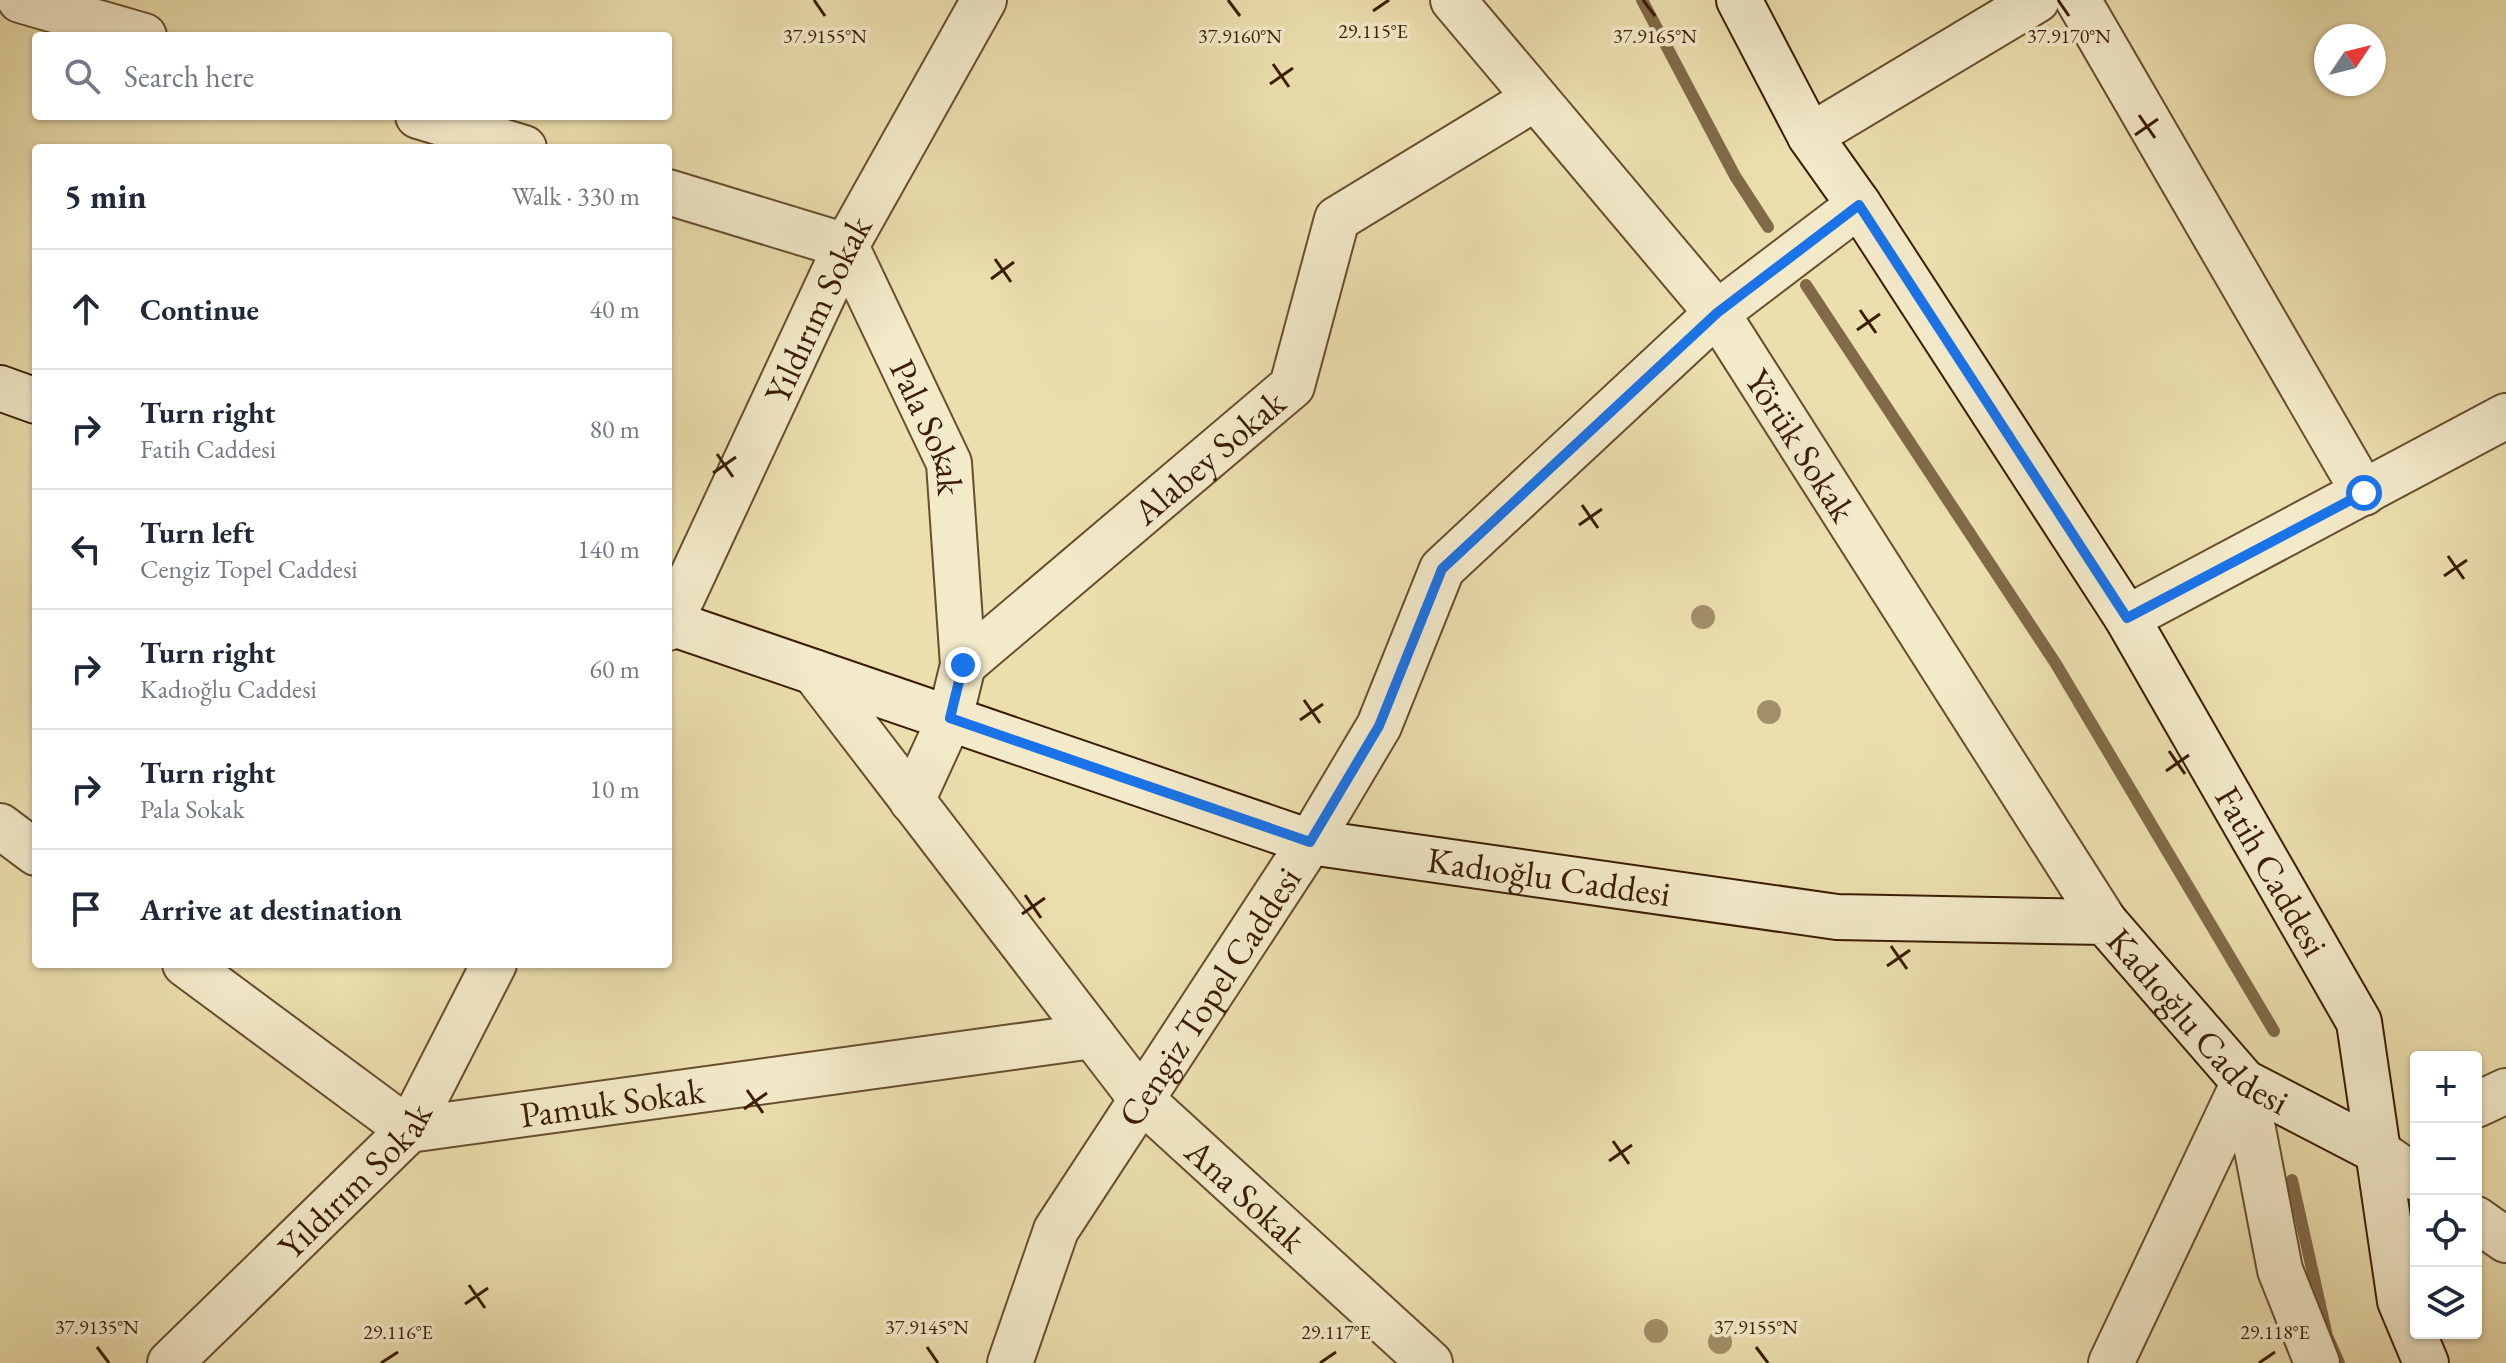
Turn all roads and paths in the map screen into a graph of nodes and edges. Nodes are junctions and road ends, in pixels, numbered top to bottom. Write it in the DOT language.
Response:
graph roads {
  1 [pos="20,0"];
  2 [pos="984,0"];
  3 [pos="1453,0"];
  4 [pos="1739,0"];
  5 [pos="2037,0"];
  6 [pos="2078,0"];
  7 [pos="130,32"];
  8 [pos="1534,99"];
  9 [pos="431,120"];
  10 [pos="1810,136"];
  11 [pos="511,144"];
  12 [pos="672,193"];
  13 [pos="1859,205"];
  14 [pos="846,246"];
  15 [pos="1717,313"];
  16 [pos="0,388"];
  17 [pos="32,400"];
  18 [pos="2506,416"];
  19 [pos="2364,493"];
  20 [pos="672,618"];
  21 [pos="2127,618"];
  22 [pos="672,625"];
  23 [pos="963,665"];
  24 [pos="814,672"];
  25 [pos="950,718"];
  26 [pos="912,801"];
  27 [pos="0,826"];
  28 [pos="1310,842"];
  29 [pos="32,850"];
  30 [pos="2105,922"];
  31 [pos="190,968"];
  32 [pos="492,968"];
  33 [pos="1093,1036"];
  34 [pos="2244,1082"];
  35 [pos="2506,1091"];
  36 [pos="1142,1100"];
  37 [pos="2482,1102"];
  38 [pos="409,1130"];
  39 [pos="2410,1136"];
  40 [pos="2377,1151"];
  41 [pos="2410,1174"];
  42 [pos="2482,1223"];
  43 [pos="2506,1240"];
  44 [pos="170,1363"];
  45 [pos="1010,1363"];
  46 [pos="1430,1363"];
  47 [pos="2111,1363"];
  48 [pos="2317,1363"];
  49 [pos="2426,1363"];
  1 -- 7 [label="street"];
  2 -- 14 [label="street, Yıldırım Sokak"];
  3 -- 8 [label="street, Yörük Sokak"];
  4 -- 10 [label="street, Fatih Caddesi"];
  5 -- 10 [label="street"];
  6 -- 19 [label="street"];
  8 -- 15 [label="street, Yörük Sokak"];
  8 -- 23 [label="street, Alabey Sokak"];
  9 -- 11 [label="street"];
  10 -- 13 [label="street, Fatih Caddesi"];
  12 -- 14 [label="street"];
  13 -- 15 [label="street, Cengiz Topel Caddesi"];
  13 -- 21 [label="street, Fatih Caddesi"];
  14 -- 20 [label="street, Yıldırım Sokak"];
  14 -- 23 [label="street, Pala Sokak"];
  15 -- 28 [label="street, Cengiz Topel Caddesi"];
  15 -- 30 [label="street, Yörük Sokak"];
  16 -- 17 [label="street"];
  18 -- 19 [label="street"];
  19 -- 21 [label="street"];
  21 -- 40 [label="street, Fatih Caddesi"];
  22 -- 24 [label="street, Kadıoğlu Caddesi"];
  23 -- 25 [label="street, Pala Sokak"];
  24 -- 25 [label="street, Kadıoğlu Caddesi"];
  24 -- 26 [label="street, Ana Sokak"];
  25 -- 26 [label="street, Pala Sokak"];
  25 -- 28 [label="street, Kadıoğlu Caddesi"];
  26 -- 33 [label="street, Ana Sokak"];
  27 -- 29 [label="street"];
  28 -- 30 [label="street, Kadıoğlu Caddesi"];
  28 -- 36 [label="street, Cengiz Topel Caddesi"];
  30 -- 34 [label="street, Kadıoğlu Caddesi"];
  31 -- 38 [label="street"];
  32 -- 38 [label="street, Yıldırım Sokak"];
  33 -- 36 [label="street, Ana Sokak"];
  33 -- 38 [label="street, Pamuk Sokak"];
  34 -- 40 [label="street, Kadıoğlu Caddesi"];
  34 -- 47 [label="street"];
  34 -- 48 [label="street"];
  35 -- 37 [label="street"];
  36 -- 45 [label="street, Cengiz Topel Caddesi"];
  36 -- 46 [label="street, Ana Sokak"];
  38 -- 44 [label="street, Yıldırım Sokak"];
  39 -- 40 [label="street"];
  40 -- 41 [label="street"];
  40 -- 49 [label="street, Fatih Caddesi"];
  42 -- 43 [label="street"];
}
